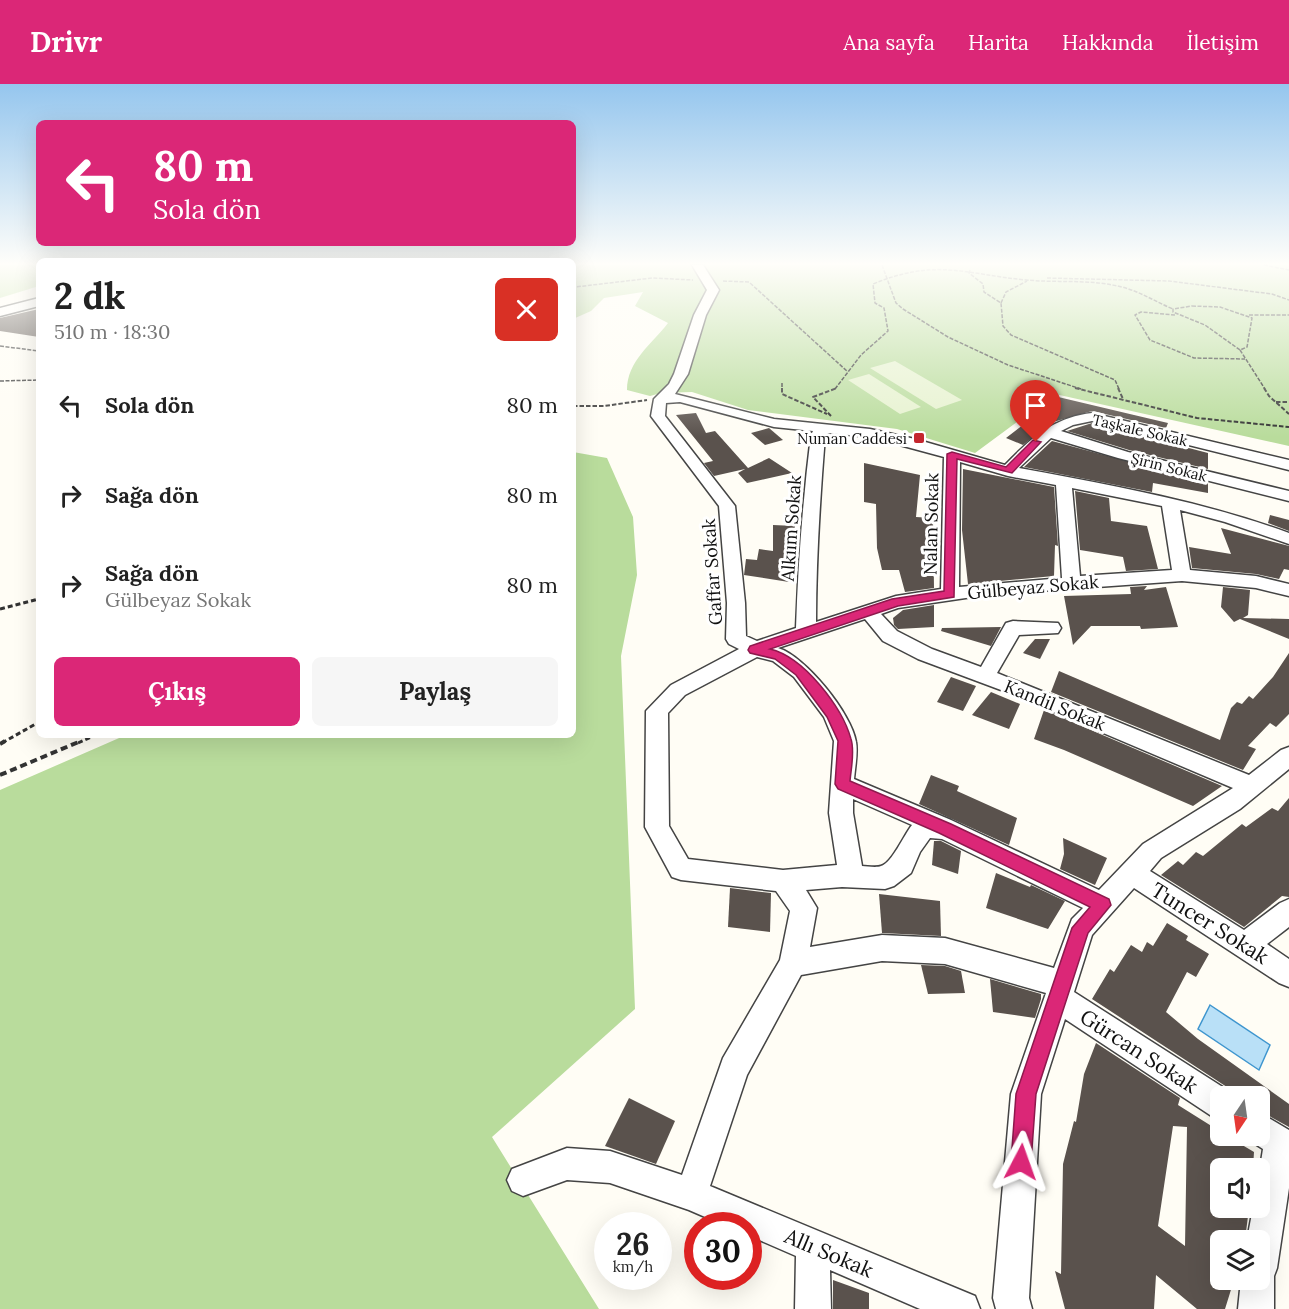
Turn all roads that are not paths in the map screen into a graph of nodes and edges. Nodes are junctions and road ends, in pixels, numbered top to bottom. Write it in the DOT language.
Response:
graph roads {
  1 [pos="698,322"];
  2 [pos="660,399"];
  3 [pos="827,421"];
  4 [pos="1051,433"];
  5 [pos="952,454"];
  6 [pos="1289,465"];
  7 [pos="1008,471"];
  8 [pos="1064,482"];
  9 [pos="1289,496"];
  10 [pos="1170,502"];
  11 [pos="1289,539"];
  12 [pos="1182,575"];
  13 [pos="1071,583"];
  14 [pos="1289,590"];
  15 [pos="950,594"];
  16 [pos="868,611"];
  17 [pos="1051,628"];
  18 [pos="806,632"];
  19 [pos="755,650"];
  20 [pos="985,677"];
  21 [pos="1289,755"];
  22 [pos="843,784"];
  23 [pos="1251,786"];
  24 [pos="945,829"];
  25 [pos="1132,873"];
  26 [pos="851,877"];
  27 [pos="783,881"];
  28 [pos="1103,905"];
  29 [pos="1289,911"];
  30 [pos="1245,945"];
  31 [pos="793,963"];
  32 [pos="1289,974"];
  33 [pos="1060,991"];
  34 [pos="1210,1096"];
  35 [pos="1270,1136"];
  36 [pos="523,1180"];
  37 [pos="691,1194"];
  38 [pos="1266,1230"];
  39 [pos="813,1247"];
  40 [pos="1257,1290"];
  41 [pos="813,1309"];
  42 [pos="962,1309"];
  43 [pos="1014,1309"];
  44 [pos="1256,1309"];
  1 -- 2 [label="street"];
  2 -- 3 [label="street"];
  2 -- 19 [label="street, Gaffar Sokak"];
  3 -- 5 [label="street"];
  3 -- 18 [label="street, Alkıım Sokak"];
  4 -- 6 [label="street, Taşkale Sokak"];
  4 -- 7 [label="street, Taşkale Sokak"];
  4 -- 9 [label="street, Şirin Sokak"];
  5 -- 7 [label="street"];
  5 -- 15 [label="street, Nalan Sokak"];
  7 -- 8 [label="street"];
  8 -- 10 [label="street"];
  8 -- 13 [label="street"];
  10 -- 11 [label="street"];
  10 -- 12 [label="street"];
  12 -- 13 [label="street, Gülbeyaz Sokak"];
  12 -- 14 [label="street, Gülbeyaz Sokak"];
  13 -- 15 [label="street, Gülbeyaz Sokak"];
  15 -- 16 [label="street, Gülbeyaz Sokak"];
  16 -- 18 [label="street, Gülbeyaz Sokak"];
  16 -- 20 [label="street, Kandil Sokak"];
  17 -- 20 [label="street"];
  18 -- 19 [label="street, Gülbeyaz Sokak"];
  19 -- 22 [label="street"];
  19 -- 27 [label="street, Gülbeyaz Sokak"];
  20 -- 23 [label="street, Kandil Sokak"];
  21 -- 23 [label="street"];
  22 -- 24 [label="street"];
  22 -- 26 [label="street"];
  23 -- 25 [label="street"];
  24 -- 26 [label="street"];
  24 -- 28 [label="street"];
  25 -- 28 [label="street"];
  25 -- 30 [label="street, Tuncer Sokak"];
  26 -- 27 [label="street"];
  27 -- 31 [label="street"];
  28 -- 33 [label="street"];
  29 -- 30 [label="street"];
  30 -- 32 [label="street, Tuncer Sokak"];
  31 -- 33 [label="street, Gürcan Sokak"];
  31 -- 37 [label="street"];
  33 -- 34 [label="street, Gürcan Sokak"];
  33 -- 43 [label="street"];
  35 -- 38 [label="street"];
  36 -- 37 [label="street, Allı Sokak"];
  37 -- 39 [label="street, Allı Sokak"];
  39 -- 41 [label="street"];
  39 -- 42 [label="street, Allı Sokak"];
  40 -- 44 [label="street"];
}
